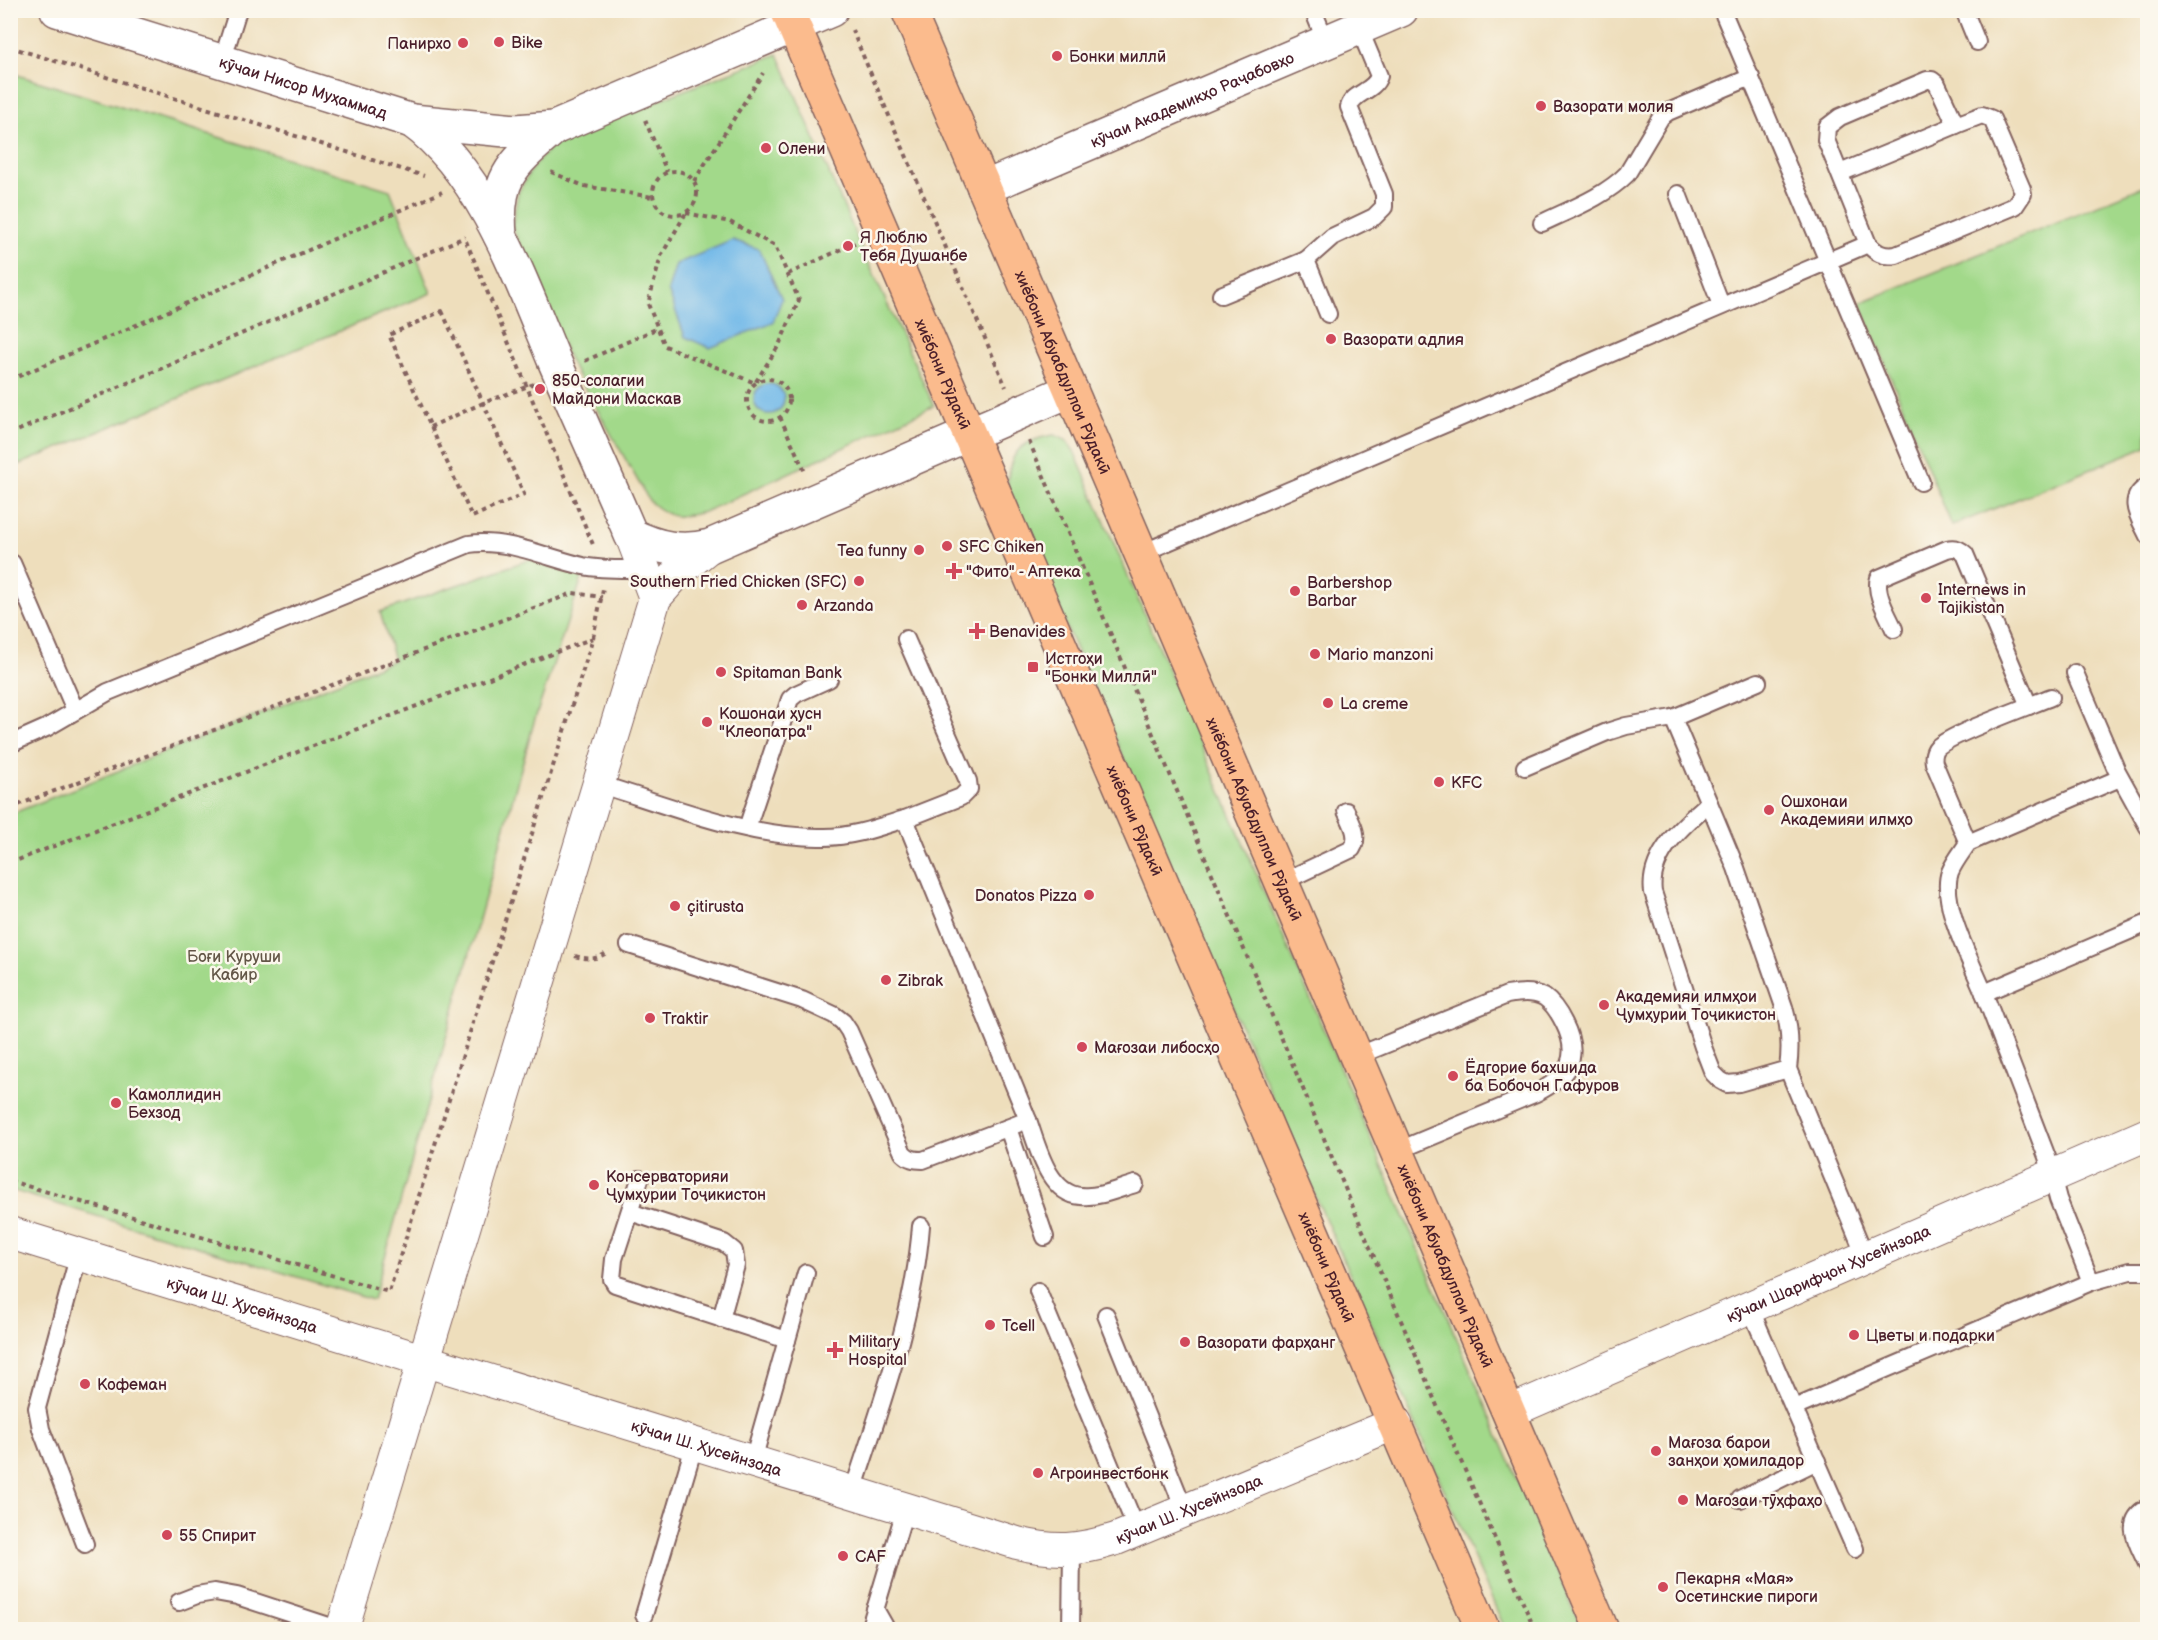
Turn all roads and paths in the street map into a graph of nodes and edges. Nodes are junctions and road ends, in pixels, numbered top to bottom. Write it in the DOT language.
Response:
graph roads {
  1 [pos="57,10"];
  2 [pos="238,10"];
  3 [pos="908,10"];
  4 [pos="1313,10"];
  5 [pos="1401,10"];
  6 [pos="1722,10"];
  7 [pos="1964,10"];
  8 [pos="839,16"];
  9 [pos="790,18"];
  10 [pos="1359,28"];
  11 [pos="1326,42"];
  12 [pos="1977,42"];
  13 [pos="10,46"];
  14 [pos="222,61"];
  15 [pos="768,65"];
  16 [pos="1751,77"];
  17 [pos="634,93"];
  18 [pos="412,121"];
  19 [pos="1956,125"];
  20 [pos="554,128"];
  21 [pos="520,159"];
  22 [pos="666,172"];
  23 [pos="1840,173"];
  24 [pos="428,177"];
  25 [pos="694,181"];
  26 [pos="442,186"];
  27 [pos="984,188"];
  28 [pos="444,191"];
  29 [pos="1678,194"];
  30 [pos="653,197"];
  31 [pos="448,201"];
  32 [pos="686,213"];
  33 [pos="1542,223"];
  34 [pos="461,228"];
  35 [pos="881,231"];
  36 [pos="501,235"];
  37 [pos="465,237"];
  38 [pos="1868,244"];
  39 [pos="1306,260"];
  40 [pos="1828,260"];
  41 [pos="788,274"];
  42 [pos="1221,295"];
  43 [pos="1721,305"];
  44 [pos="1328,314"];
  45 [pos="658,328"];
  46 [pos="560,372"];
  47 [pos="10,380"];
  48 [pos="755,383"];
  49 [pos="526,387"];
  50 [pos="1071,390"];
  51 [pos="483,403"];
  52 [pos="1017,412"];
  53 [pos="780,417"];
  54 [pos="430,428"];
  55 [pos="10,434"];
  56 [pos="969,434"];
  57 [pos="1921,482"];
  58 [pos="2148,486"];
  59 [pos="818,500"];
  60 [pos="631,535"];
  61 [pos="2148,536"];
  62 [pos="710,546"];
  63 [pos="1142,552"];
  64 [pos="12,563"];
  65 [pos="603,569"];
  66 [pos="644,569"];
  67 [pos="602,597"];
  68 [pos="655,598"];
  69 [pos="1893,629"];
  70 [pos="593,638"];
  71 [pos="906,639"];
  72 [pos="2075,673"];
  73 [pos="829,679"];
  74 [pos="1758,682"];
  75 [pos="2052,697"];
  76 [pos="2029,706"];
  77 [pos="75,710"];
  78 [pos="1673,718"];
  79 [pos="10,744"];
  80 [pos="1525,766"];
  81 [pos="2120,778"];
  82 [pos="599,784"];
  83 [pos="1709,803"];
  84 [pos="10,808"];
  85 [pos="1346,811"];
  86 [pos="905,819"];
  87 [pos="2148,827"];
  88 [pos="747,828"];
  89 [pos="1968,843"];
  90 [pos="10,863"];
  91 [pos="1282,882"];
  92 [pos="2148,923"];
  93 [pos="630,945"];
  94 [pos="549,948"];
  95 [pos="1984,993"];
  96 [pos="1357,1056"];
  97 [pos="1788,1069"];
  98 [pos="1028,1120"];
  99 [pos="1008,1128"];
  100 [pos="2148,1134"];
  101 [pos="1397,1151"];
  102 [pos="2051,1176"];
  103 [pos="640,1179"];
  104 [pos="10,1181"];
  105 [pos="1135,1184"];
  106 [pos="630,1212"];
  107 [pos="921,1226"];
  108 [pos="10,1233"];
  109 [pos="1045,1237"];
  110 [pos="79,1254"];
  111 [pos="1866,1258"];
  112 [pos="2148,1272"];
  113 [pos="806,1273"];
  114 [pos="2091,1282"];
  115 [pos="1038,1291"];
  116 [pos="1750,1308"];
  117 [pos="1106,1315"];
  118 [pos="721,1319"];
  119 [pos="787,1340"];
  120 [pos="425,1359"];
  121 [pos="1794,1408"];
  122 [pos="1509,1412"];
  123 [pos="1396,1423"];
  124 [pos="694,1443"];
  125 [pos="753,1460"];
  126 [pos="1817,1461"];
  127 [pos="853,1491"];
  128 [pos="1740,1499"];
  129 [pos="906,1507"];
  130 [pos="2148,1508"];
  131 [pos="1185,1511"];
  132 [pos="1137,1530"];
  133 [pos="85,1544"];
  134 [pos="1855,1549"];
  135 [pos="1072,1550"];
  136 [pos="2148,1566"];
  137 [pos="179,1602"];
  138 [pos="875,1609"];
  139 [pos="644,1615"];
  140 [pos="341,1629"];
  141 [pos="869,1629"];
  142 [pos="888,1629"];
  143 [pos="1071,1629"];
  144 [pos="1483,1629"];
  145 [pos="1535,1629"];
  146 [pos="1602,1629"];
  1 -- 14 [label="street, кӯчаи Нисор Муҳаммад"];
  2 -- 14 [label="lane"];
  3 -- 27 [label="highway, хиёбони Абуабдуллои Рӯдакӣ"];
  4 -- 11 [label="lane"];
  5 -- 10 [label="street, кӯчаи Академикҳо Раҷабовҳо"];
  6 -- 16 [label="lane"];
  7 -- 12 [label="lane"];
  8 -- 9 [label="street, кӯчаи Нисор Муҳаммад"];
  8 -- 52 [label="path"];
  9 -- 17 [label="street, кӯчаи Нисор Муҳаммад"];
  9 -- 35 [label="highway, хиёбони Рӯдакӣ"];
  10 -- 11 [label="street, кӯчаи Академикҳо Раҷабовҳо"];
  10 -- 39 [label="lane"];
  11 -- 27 [label="street, кӯчаи Академикҳо Раҷабовҳо"];
  13 -- 24 [label="path"];
  14 -- 18 [label="street, кӯчаи Нисор Муҳаммад"];
  15 -- 25 [label="path"];
  16 -- 33 [label="lane"];
  16 -- 40 [label="lane"];
  17 -- 20 [label="street, кӯчаи Нисор Муҳаммад"];
  17 -- 22 [label="path"];
  18 -- 20 [label="street, кӯчаи Нисор Муҳаммад"];
  18 -- 36 [label="street"];
  19 -- 23 [label="lane"];
  19 -- 23 [label="lane"];
  19 -- 38 [label="lane"];
  20 -- 21 [label="street, кӯчаи Нисор Муҳаммад"];
  21 -- 30 [label="path"];
  21 -- 36 [label="street, кӯчаи Нисор Муҳаммад"];
  22 -- 25 [label="path"];
  22 -- 30 [label="path"];
  23 -- 38 [label="lane"];
  25 -- 32 [label="path"];
  26 -- 28 [label="path"];
  27 -- 50 [label="highway, хиёбони Абуабдуллои Рӯдакӣ"];
  28 -- 31 [label="path"];
  28 -- 47 [label="path"];
  29 -- 43 [label="lane"];
  30 -- 32 [label="path"];
  32 -- 41 [label="path"];
  32 -- 45 [label="path"];
  34 -- 37 [label="path"];
  35 -- 41 [label="path"];
  35 -- 56 [label="highway, хиёбони Рӯдакӣ"];
  36 -- 46 [label="street"];
  37 -- 49 [label="path"];
  37 -- 55 [label="path"];
  38 -- 40 [label="lane"];
  39 -- 42 [label="lane"];
  39 -- 44 [label="lane"];
  40 -- 43 [label="lane"];
  40 -- 57 [label="lane"];
  41 -- 48 [label="path"];
  43 -- 63 [label="lane"];
  45 -- 46 [label="path"];
  45 -- 48 [label="path"];
  46 -- 49 [label="path"];
  46 -- 60 [label="street"];
  48 -- 53 [label="path"];
  48 -- 53 [label="path"];
  49 -- 51 [label="path"];
  49 -- 65 [label="path"];
  50 -- 52 [label="street"];
  50 -- 63 [label="highway, хиёбони Абуабдуллои Рӯдакӣ"];
  51 -- 54 [label="path"];
  51 -- 54 [label="path"];
  51 -- 54 [label="path"];
  52 -- 56 [label="street"];
  52 -- 145 [label="path"];
  53 -- 59 [label="path"];
  56 -- 59 [label="street"];
  56 -- 123 [label="highway, хиёбони Рӯдакӣ"];
  58 -- 61 [label="lane"];
  59 -- 62 [label="street"];
  60 -- 62 [label="street"];
  60 -- 66 [label="street"];
  62 -- 68 [label="street"];
  63 -- 91 [label="highway, хиёбони Абуабдуллои Рӯдакӣ"];
  64 -- 77 [label="lane"];
  65 -- 66 [label="lane"];
  65 -- 67 [label="path"];
  65 -- 77 [label="lane"];
  66 -- 68 [label="street"];
  67 -- 70 [label="path"];
  67 -- 84 [label="path"];
  68 -- 82 [label="street"];
  69 -- 76 [label="lane"];
  70 -- 90 [label="path"];
  70 -- 104 [label="path"];
  71 -- 86 [label="lane"];
  72 -- 81 [label="lane"];
  73 -- 88 [label="lane"];
  74 -- 78 [label="lane"];
  75 -- 76 [label="lane"];
  76 -- 89 [label="lane"];
  77 -- 79 [label="lane"];
  78 -- 80 [label="lane"];
  78 -- 83 [label="lane"];
  81 -- 87 [label="lane"];
  81 -- 89 [label="lane"];
  82 -- 88 [label="lane"];
  82 -- 94 [label="street"];
  83 -- 97 [label="lane"];
  83 -- 97 [label="lane"];
  85 -- 91 [label="lane"];
  86 -- 88 [label="lane"];
  86 -- 98 [label="lane"];
  89 -- 95 [label="lane"];
  91 -- 96 [label="highway, хиёбони Абуабдуллои Рӯдакӣ"];
  92 -- 95 [label="lane"];
  93 -- 94 [label="path"];
  93 -- 99 [label="lane"];
  94 -- 120 [label="street"];
  95 -- 102 [label="lane"];
  96 -- 101 [label="highway, хиёбони Абуабдуллои Рӯдакӣ"];
  96 -- 101 [label="lane"];
  97 -- 111 [label="lane"];
  98 -- 99 [label="lane"];
  98 -- 105 [label="lane"];
  99 -- 109 [label="lane"];
  100 -- 102 [label="street, кӯчаи Шарифҷон Ҳусейнзода"];
  101 -- 122 [label="highway, хиёбони Абуабдуллои Рӯдакӣ"];
  102 -- 111 [label="street, кӯчаи Шарифҷон Ҳусейнзода"];
  102 -- 114 [label="lane"];
  103 -- 106 [label="lane"];
  106 -- 118 [label="lane"];
  106 -- 118 [label="lane"];
  107 -- 127 [label="lane"];
  108 -- 110 [label="street, кӯчаи Ш. Ҳусейнзода"];
  110 -- 120 [label="street, кӯчаи Ш. Ҳусейнзода"];
  110 -- 133 [label="lane"];
  111 -- 116 [label="street, кӯчаи Шарифҷон Ҳусейнзода"];
  112 -- 114 [label="lane"];
  113 -- 119 [label="lane"];
  114 -- 121 [label="lane"];
  115 -- 132 [label="lane"];
  116 -- 121 [label="lane"];
  116 -- 122 [label="street, кӯчаи Шарифҷон Ҳусейнзода"];
  117 -- 131 [label="lane"];
  118 -- 119 [label="lane"];
  119 -- 125 [label="lane"];
  120 -- 124 [label="street, кӯчаи Ш. Ҳусейнзода"];
  120 -- 140 [label="street"];
  121 -- 126 [label="lane"];
  122 -- 146 [label="highway, хиёбони Абуабдуллои Рӯдакӣ"];
  123 -- 131 [label="street, кӯчаи Ш. Ҳусейнзода"];
  123 -- 144 [label="highway, хиёбони Рӯдакӣ"];
  124 -- 125 [label="street, кӯчаи Ш. Ҳусейнзода"];
  124 -- 139 [label="lane"];
  125 -- 127 [label="street, кӯчаи Ш. Ҳусейнзода"];
  126 -- 128 [label="lane"];
  126 -- 134 [label="lane"];
  127 -- 129 [label="street, кӯчаи Ш. Ҳусейнзода"];
  129 -- 135 [label="street, кӯчаи Ш. Ҳусейнзода"];
  129 -- 138 [label="lane"];
  130 -- 136 [label="lane"];
  131 -- 132 [label="street, кӯчаи Ш. Ҳусейнзода"];
  132 -- 135 [label="street, кӯчаи Ш. Ҳусейнзода"];
  135 -- 143 [label="lane"];
  137 -- 140 [label="lane"];
  138 -- 141 [label="lane"];
  138 -- 142 [label="lane"];
}
